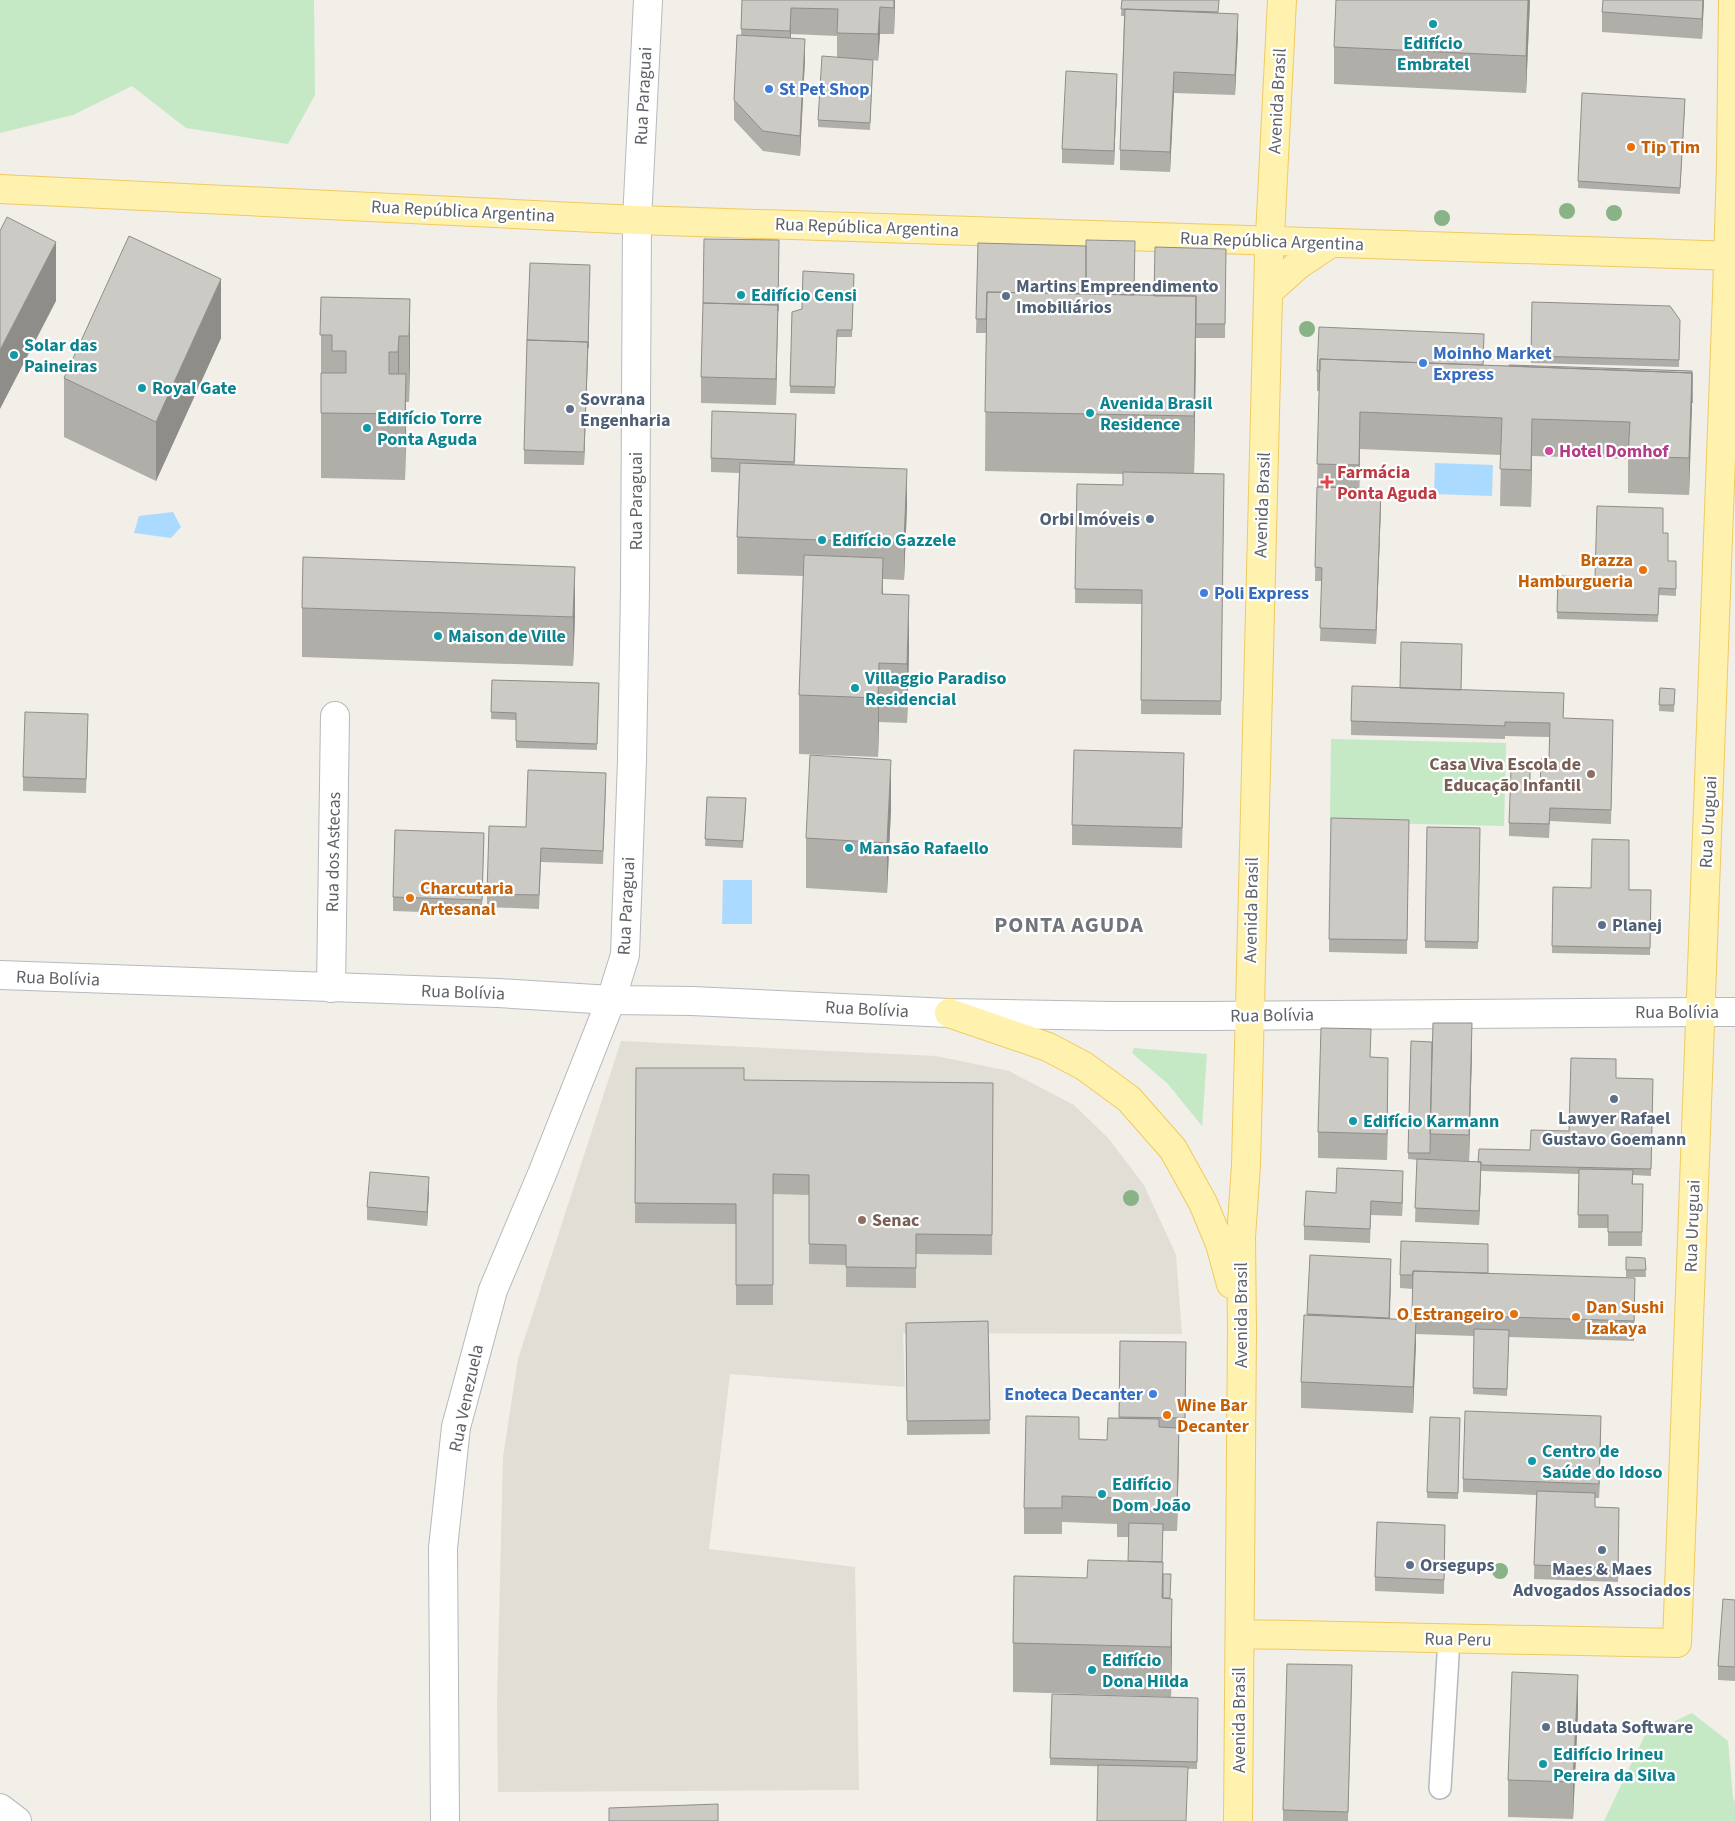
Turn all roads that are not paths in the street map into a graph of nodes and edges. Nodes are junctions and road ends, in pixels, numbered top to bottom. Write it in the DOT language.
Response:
graph roads {
  1 [pos="648,0"];
  2 [pos="1282,0"];
  3 [pos="1733,0"];
  4 [pos="1733,128"];
  5 [pos="0,189"];
  6 [pos="637,220"];
  7 [pos="1270,241"];
  8 [pos="1331,243"];
  9 [pos="1731,256"];
  10 [pos="1268,292"];
  11 [pos="335,716"];
  12 [pos="0,976"];
  13 [pos="331,988"];
  14 [pos="611,1000"];
  15 [pos="1700,1012"];
  16 [pos="1735,1012"];
  17 [pos="949,1013"];
  18 [pos="1248,1015"];
  19 [pos="1242,1330"];
  20 [pos="1240,1634"];
  21 [pos="1449,1639"];
  22 [pos="1676,1644"];
  23 [pos="1440,1788"];
  24 [pos="0,1808"];
  25 [pos="17,1821"];
  26 [pos="445,1821"];
  27 [pos="1238,1821"];
  1 -- 6 [label="street, Rua Paraguai"];
  2 -- 7 [label="main road, Avenida Brasil"];
  3 -- 4 [label="main road, Rua Uruguai"];
  4 -- 9 [label="main road, Rua Uruguai"];
  5 -- 6 [label="main road, Rua República Argentina"];
  6 -- 7 [label="main road, Rua República Argentina"];
  6 -- 14 [label="street, Rua Paraguai"];
  7 -- 8 [label="main road, Rua República Argentina"];
  7 -- 10 [label="main road, Avenida Brasil"];
  8 -- 9 [label="main road, Rua República Argentina"];
  8 -- 10 [label="main road"];
  9 -- 15 [label="main road, Rua Uruguai"];
  10 -- 18 [label="main road, Avenida Brasil"];
  11 -- 13 [label="street, Rua dos Astecas"];
  12 -- 13 [label="street, Rua Bolívia"];
  13 -- 14 [label="street, Rua Bolívia"];
  14 -- 17 [label="street, Rua Bolívia"];
  14 -- 26 [label="street, Rua Venezuela"];
  15 -- 16 [label="street, Rua Bolívia"];
  15 -- 18 [label="street, Rua Bolívia"];
  15 -- 22 [label="main road, Rua Uruguai"];
  17 -- 18 [label="street, Rua Bolívia"];
  17 -- 19 [label="main road"];
  18 -- 19 [label="main road, Avenida Brasil"];
  19 -- 20 [label="main road, Avenida Brasil"];
  20 -- 21 [label="main road, Rua Peru"];
  20 -- 27 [label="main road, Avenida Brasil"];
  21 -- 22 [label="main road, Rua Peru"];
  21 -- 23 [label="lane"];
  24 -- 25 [label="street"];
}
